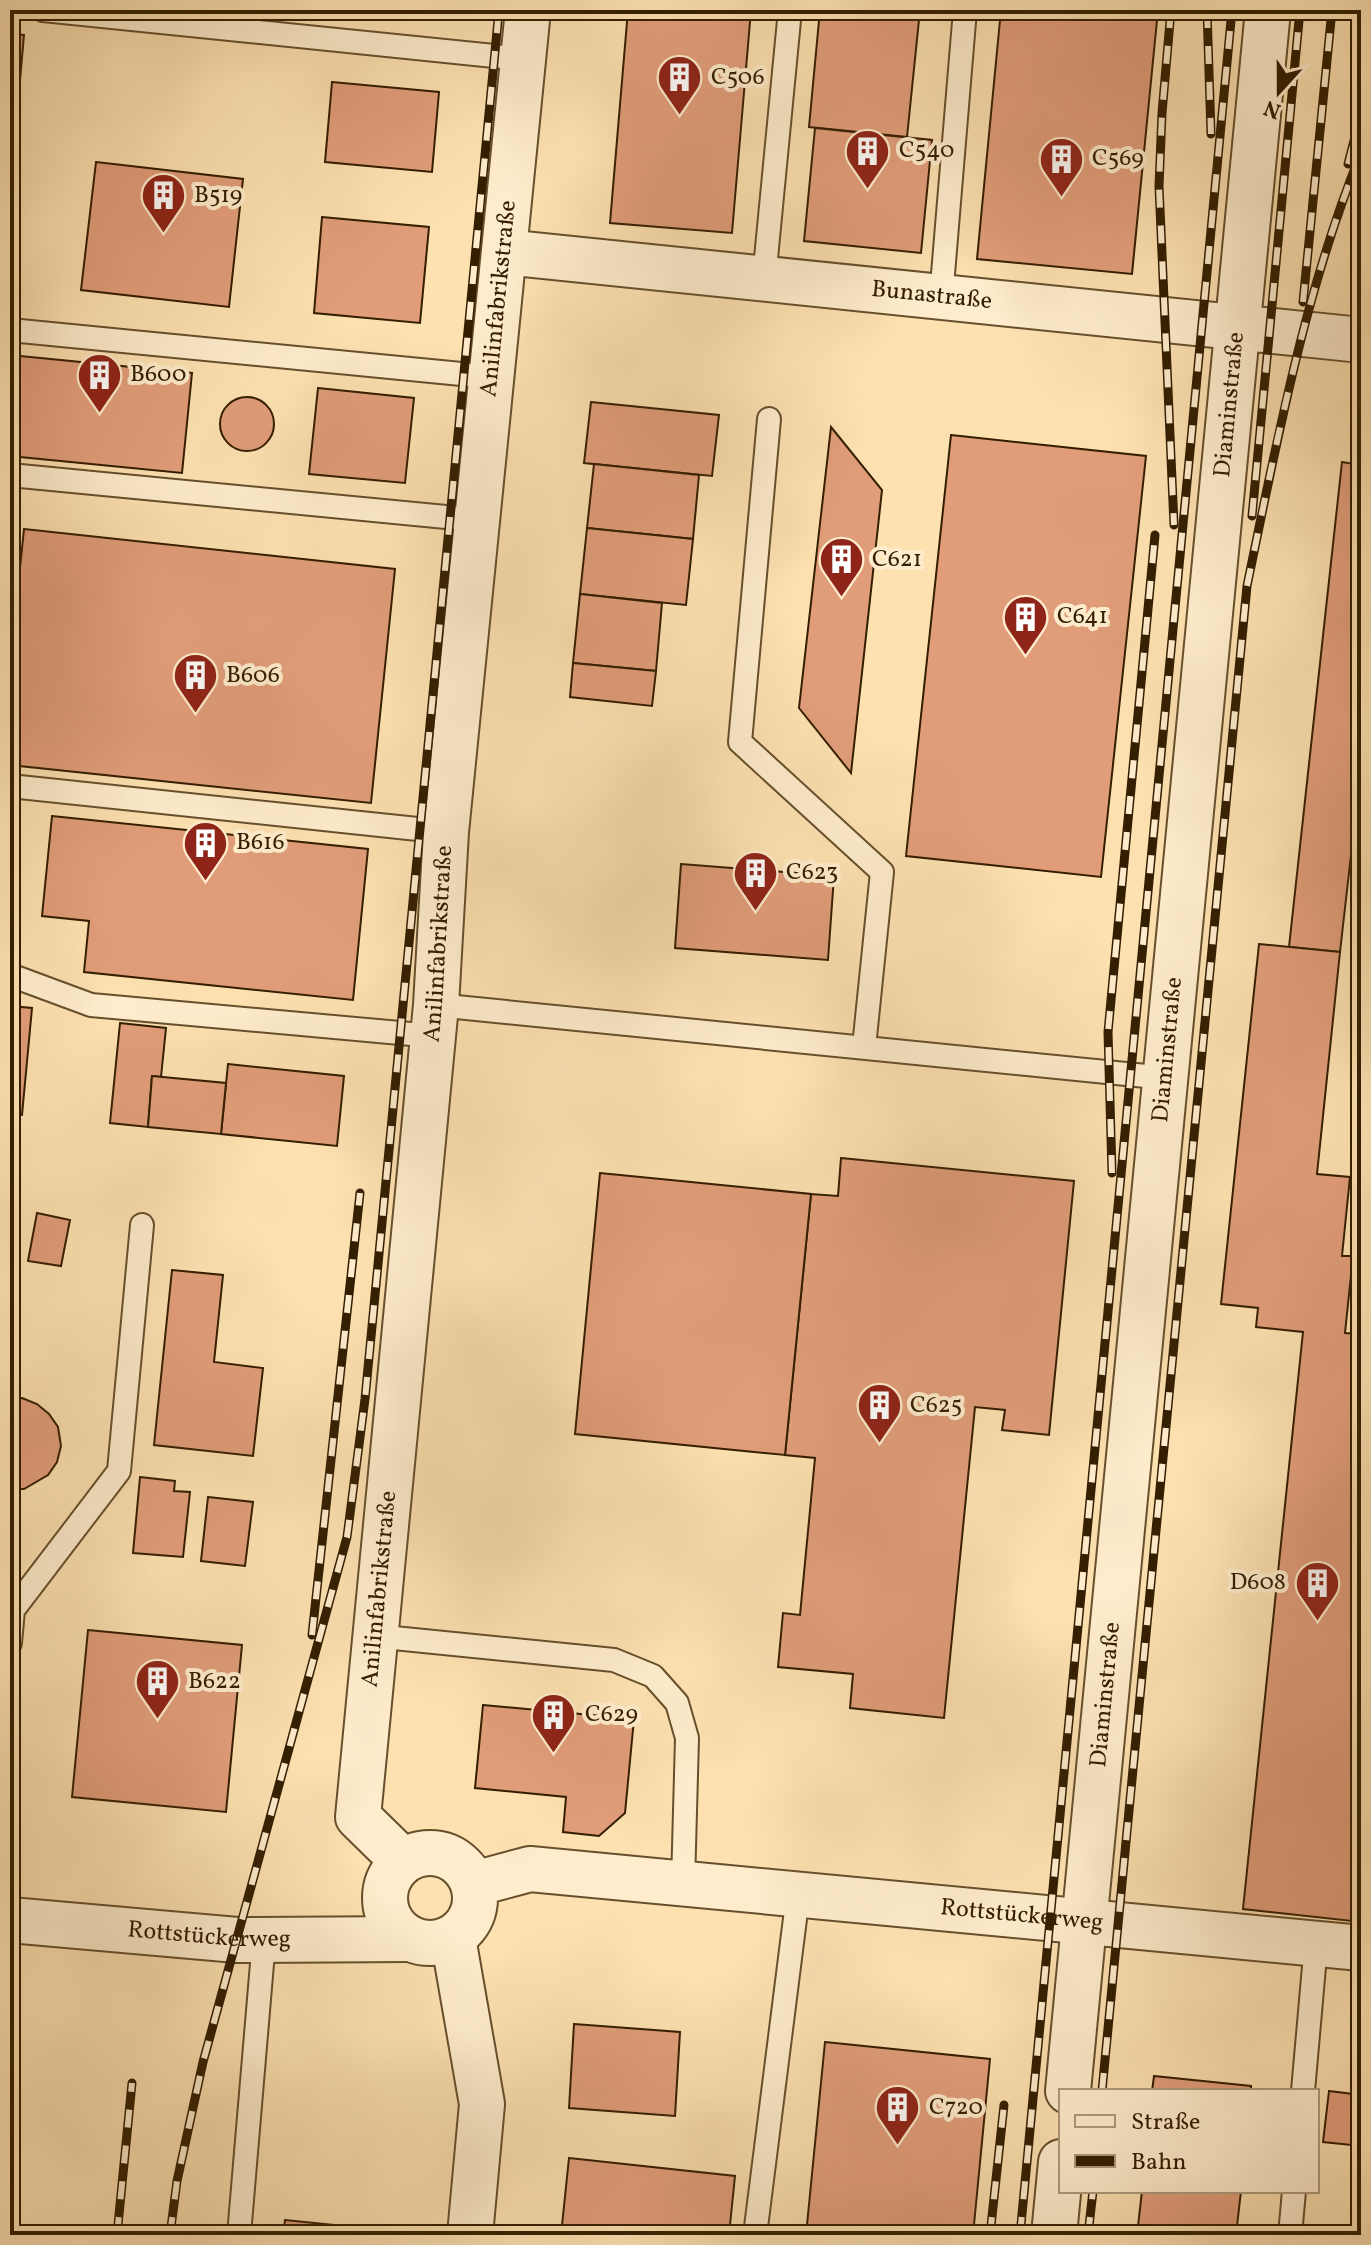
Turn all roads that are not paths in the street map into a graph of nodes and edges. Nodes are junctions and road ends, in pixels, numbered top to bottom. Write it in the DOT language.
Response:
graph roads {
  1 [pos="43,10"];
  2 [pos="528,10"];
  3 [pos="790,10"];
  4 [pos="965,10"];
  5 [pos="1268,10"];
  6 [pos="523,59"];
  7 [pos="504,252"];
  8 [pos="764,279"];
  9 [pos="941,298"];
  10 [pos="1239,329"];
  11 [pos="10,330"];
  12 [pos="1361,340"];
  13 [pos="492,377"];
  14 [pos="769,419"];
  15 [pos="10,475"];
  16 [pos="477,520"];
  17 [pos="10,786"];
  18 [pos="446,832"];
  19 [pos="10,975"];
  20 [pos="435,1021"];
  21 [pos="864,1047"];
  22 [pos="1166,1078"];
  23 [pos="142,1225"];
  24 [pos="374,1636"];
  25 [pos="10,1643"];
  26 [pos="403,1861"];
  27 [pos="474,1884"];
  28 [pos="683,1884"];
  29 [pos="798,1895"];
  30 [pos="10,1920"];
  31 [pos="1085,1920"];
  32 [pos="453,1938"];
  33 [pos="409,1939"];
  34 [pos="264,1940"];
  35 [pos="1316,1944"];
  36 [pos="1361,1948"];
  37 [pos="1068,2089"];
  38 [pos="1303,2089"];
  39 [pos="1059,2183"];
  40 [pos="1294,2193"];
  41 [pos="239,2235"];
  42 [pos="470,2235"];
  43 [pos="755,2235"];
  44 [pos="1054,2235"];
  45 [pos="1290,2235"];
  1 -- 6 [label="lane"];
  2 -- 6 [label="street, Anilinfabrikstraße"];
  3 -- 8 [label="lane"];
  4 -- 9 [label="lane"];
  5 -- 10 [label="street, Diaminstraße"];
  6 -- 7 [label="street, Anilinfabrikstraße"];
  7 -- 8 [label="street, Bunastraße"];
  7 -- 13 [label="street, Anilinfabrikstraße"];
  8 -- 9 [label="street, Bunastraße"];
  9 -- 10 [label="street, Bunastraße"];
  10 -- 12 [label="street, Bunastraße"];
  10 -- 22 [label="street, Diaminstraße"];
  11 -- 13 [label="lane"];
  13 -- 16 [label="street, Anilinfabrikstraße"];
  14 -- 21 [label="lane"];
  15 -- 16 [label="lane"];
  16 -- 18 [label="street, Anilinfabrikstraße"];
  17 -- 18 [label="lane"];
  18 -- 20 [label="street, Anilinfabrikstraße"];
  19 -- 20 [label="lane"];
  20 -- 21 [label="lane"];
  20 -- 24 [label="street, Anilinfabrikstraße"];
  21 -- 22 [label="lane"];
  22 -- 31 [label="street, Diaminstraße"];
  23 -- 25 [label="lane"];
  24 -- 26 [label="street, Anilinfabrikstraße"];
  24 -- 28 [label="lane"];
  26 -- 27 [label="street"];
  26 -- 33 [label="street"];
  27 -- 28 [label="street, Rottstückerweg"];
  27 -- 32 [label="street"];
  28 -- 29 [label="street, Rottstückerweg"];
  29 -- 31 [label="street, Rottstückerweg"];
  29 -- 43 [label="lane"];
  30 -- 34 [label="street, Rottstückerweg"];
  31 -- 35 [label="street, Rottstückerweg"];
  31 -- 37 [label="street, Diaminstraße"];
  32 -- 33 [label="street"];
  32 -- 42 [label="street"];
  33 -- 34 [label="street, Rottstückerweg"];
  34 -- 41 [label="lane"];
  35 -- 36 [label="street, Rottstückerweg"];
  35 -- 38 [label="lane"];
  39 -- 44 [label="street"];
  40 -- 45 [label="lane"];
}
